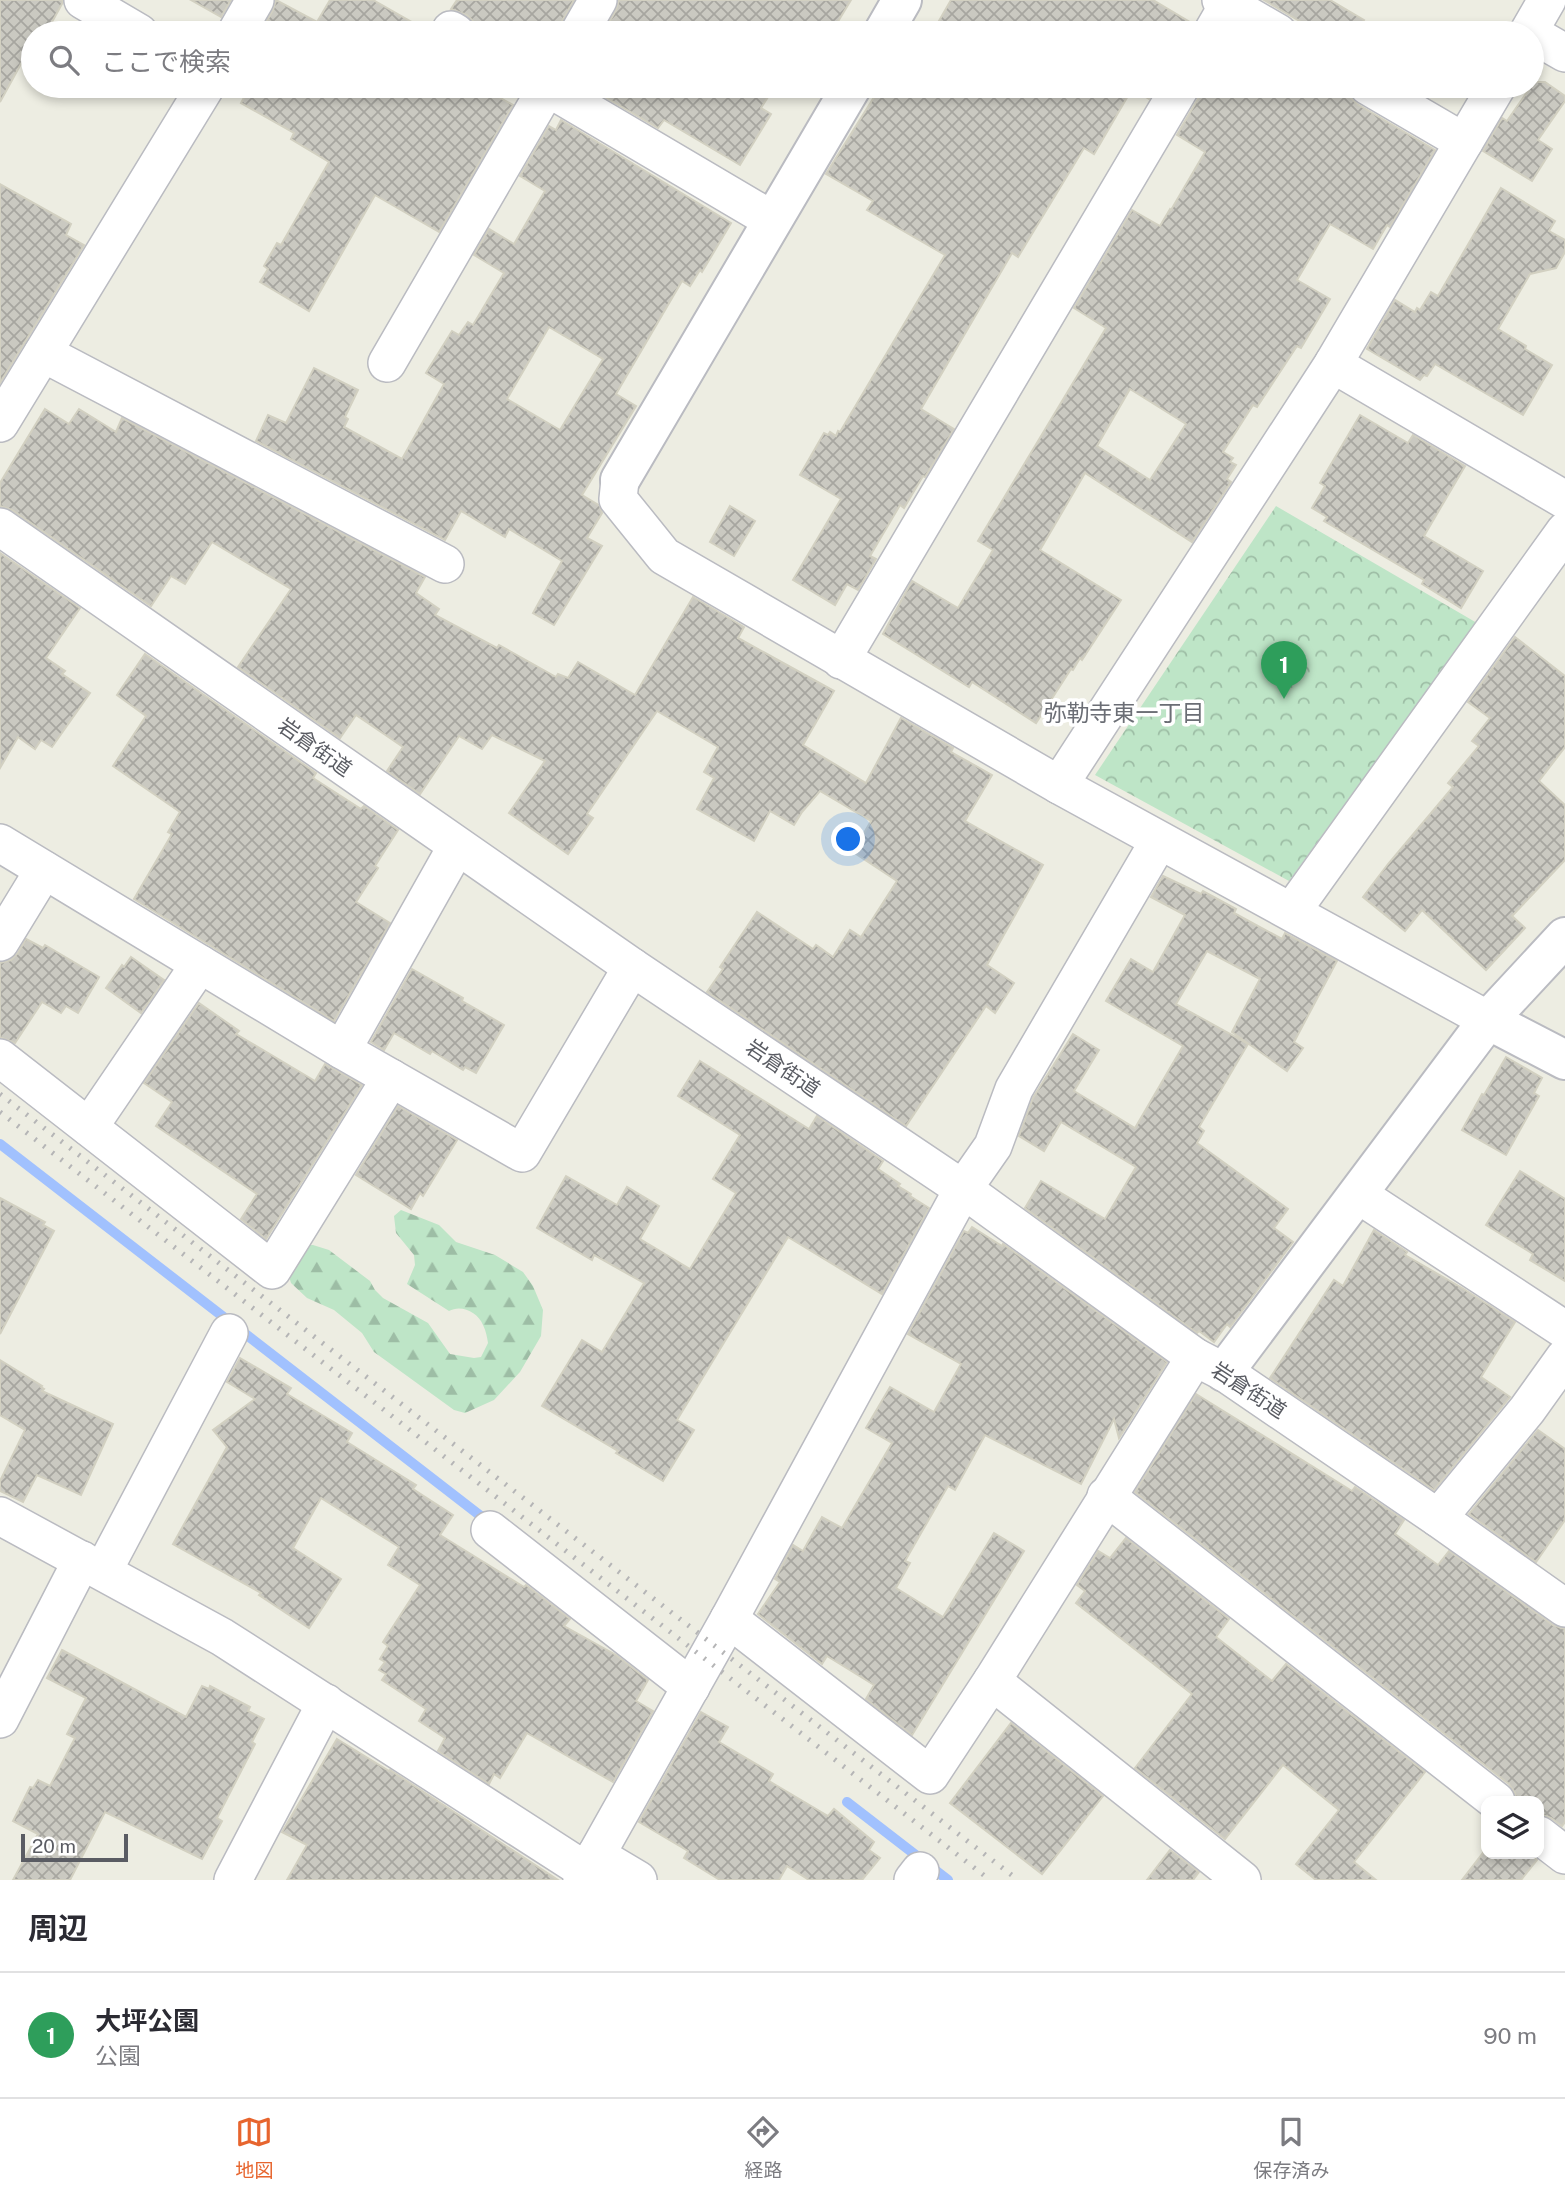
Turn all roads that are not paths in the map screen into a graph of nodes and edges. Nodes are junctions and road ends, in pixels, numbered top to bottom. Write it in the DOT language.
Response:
graph roads {
  1 [pos="83,0"];
  2 [pos="255,0"];
  3 [pos="598,0"];
  4 [pos="902,0"];
  5 [pos="1547,0"];
  6 [pos="1223,9"];
  7 [pos="119,21"];
  8 [pos="243,21"];
  9 [pos="586,21"];
  10 [pos="890,21"];
  11 [pos="1250,21"];
  12 [pos="1536,21"];
  13 [pos="1544,41"];
  14 [pos="1565,54"];
  15 [pos="199,98"];
  16 [pos="540,98"];
  17 [pos="567,98"];
  18 [pos="845,98"];
  19 [pos="1174,98"];
  20 [pos="1389,98"];
  21 [pos="1490,98"];
  22 [pos="1464,142"];
  23 [pos="772,220"];
  24 [pos="43,352"];
  25 [pos="387,363"];
  26 [pos="1333,364"];
  27 [pos="0,423"];
  28 [pos="620,480"];
  29 [pos="1565,500"];
  30 [pos="0,527"];
  31 [pos="1565,531"];
  32 [pos="445,564"];
  33 [pos="841,660"];
  34 [pos="1059,785"];
  35 [pos="1159,841"];
  36 [pos="0,844"];
  37 [pos="457,846"];
  38 [pos="44,870"];
  39 [pos="1292,911"];
  40 [pos="1565,937"];
  41 [pos="0,942"];
  42 [pos="200,964"];
  43 [pos="632,967"];
  44 [pos="1488,1020"];
  45 [pos="342,1050"];
  46 [pos="0,1058"];
  47 [pos="1565,1060"];
  48 [pos="391,1078"];
  49 [pos="89,1127"];
  50 [pos="963,1189"];
  51 [pos="1359,1195"];
  52 [pos="1565,1330"];
  53 [pos="229,1333"];
  54 [pos="1565,1357"];
  55 [pos="1210,1364"];
  56 [pos="1107,1496"];
  57 [pos="0,1516"];
  58 [pos="1438,1518"];
  59 [pos="490,1530"];
  60 [pos="93,1565"];
  61 [pos="1565,1608"];
  62 [pos="729,1619"];
  63 [pos="992,1681"];
  64 [pos="691,1687"];
  65 [pos="326,1703"];
  66 [pos="0,1719"];
  67 [pos="1490,1796"];
  68 [pos="1544,1839"];
  69 [pos="1565,1856"];
  70 [pos="588,1869"];
  71 [pos="233,1880"];
  72 [pos="638,1880"];
  73 [pos="1241,1880"];
  1 -- 7 [label="street"];
  2 -- 8 [label="street"];
  3 -- 9 [label="street"];
  4 -- 10 [label="street"];
  5 -- 12 [label="street"];
  6 -- 11 [label="street"];
  13 -- 14 [label="street"];
  15 -- 24 [label="street"];
  16 -- 25 [label="street"];
  17 -- 23 [label="street"];
  18 -- 23 [label="street"];
  19 -- 33 [label="street"];
  20 -- 22 [label="street"];
  21 -- 22 [label="street"];
  22 -- 26 [label="street"];
  23 -- 28 [label="street"];
  24 -- 27 [label="street"];
  24 -- 32 [label="street"];
  26 -- 29 [label="street"];
  26 -- 34 [label="street"];
  28 -- 33 [label="street"];
  30 -- 37 [label="street, 岩倉街道"];
  31 -- 39 [label="street"];
  33 -- 34 [label="street"];
  34 -- 35 [label="street"];
  35 -- 39 [label="street"];
  35 -- 50 [label="street"];
  36 -- 38 [label="street"];
  37 -- 43 [label="street, 岩倉街道"];
  37 -- 45 [label="street"];
  38 -- 41 [label="street"];
  38 -- 42 [label="street"];
  39 -- 44 [label="street"];
  40 -- 44 [label="street"];
  42 -- 45 [label="street"];
  42 -- 49 [label="street"];
  43 -- 48 [label="street"];
  43 -- 50 [label="street, 岩倉街道"];
  44 -- 47 [label="street"];
  44 -- 51 [label="street"];
  45 -- 48 [label="street"];
  46 -- 49 [label="street"];
  48 -- 49 [label="street"];
  50 -- 55 [label="street, 岩倉街道"];
  50 -- 62 [label="street"];
  51 -- 52 [label="street"];
  51 -- 55 [label="street"];
  53 -- 60 [label="street"];
  54 -- 58 [label="street"];
  55 -- 56 [label="street"];
  55 -- 58 [label="street, 岩倉街道"];
  56 -- 63 [label="street"];
  56 -- 67 [label="street"];
  57 -- 60 [label="street"];
  58 -- 61 [label="street, 岩倉街道"];
  59 -- 64 [label="street"];
  60 -- 65 [label="street"];
  60 -- 66 [label="street"];
  62 -- 63 [label="street"];
  62 -- 64 [label="street"];
  63 -- 73 [label="street"];
  64 -- 70 [label="street"];
  65 -- 70 [label="street"];
  65 -- 71 [label="street"];
  68 -- 69 [label="street"];
  70 -- 72 [label="street"];
}
